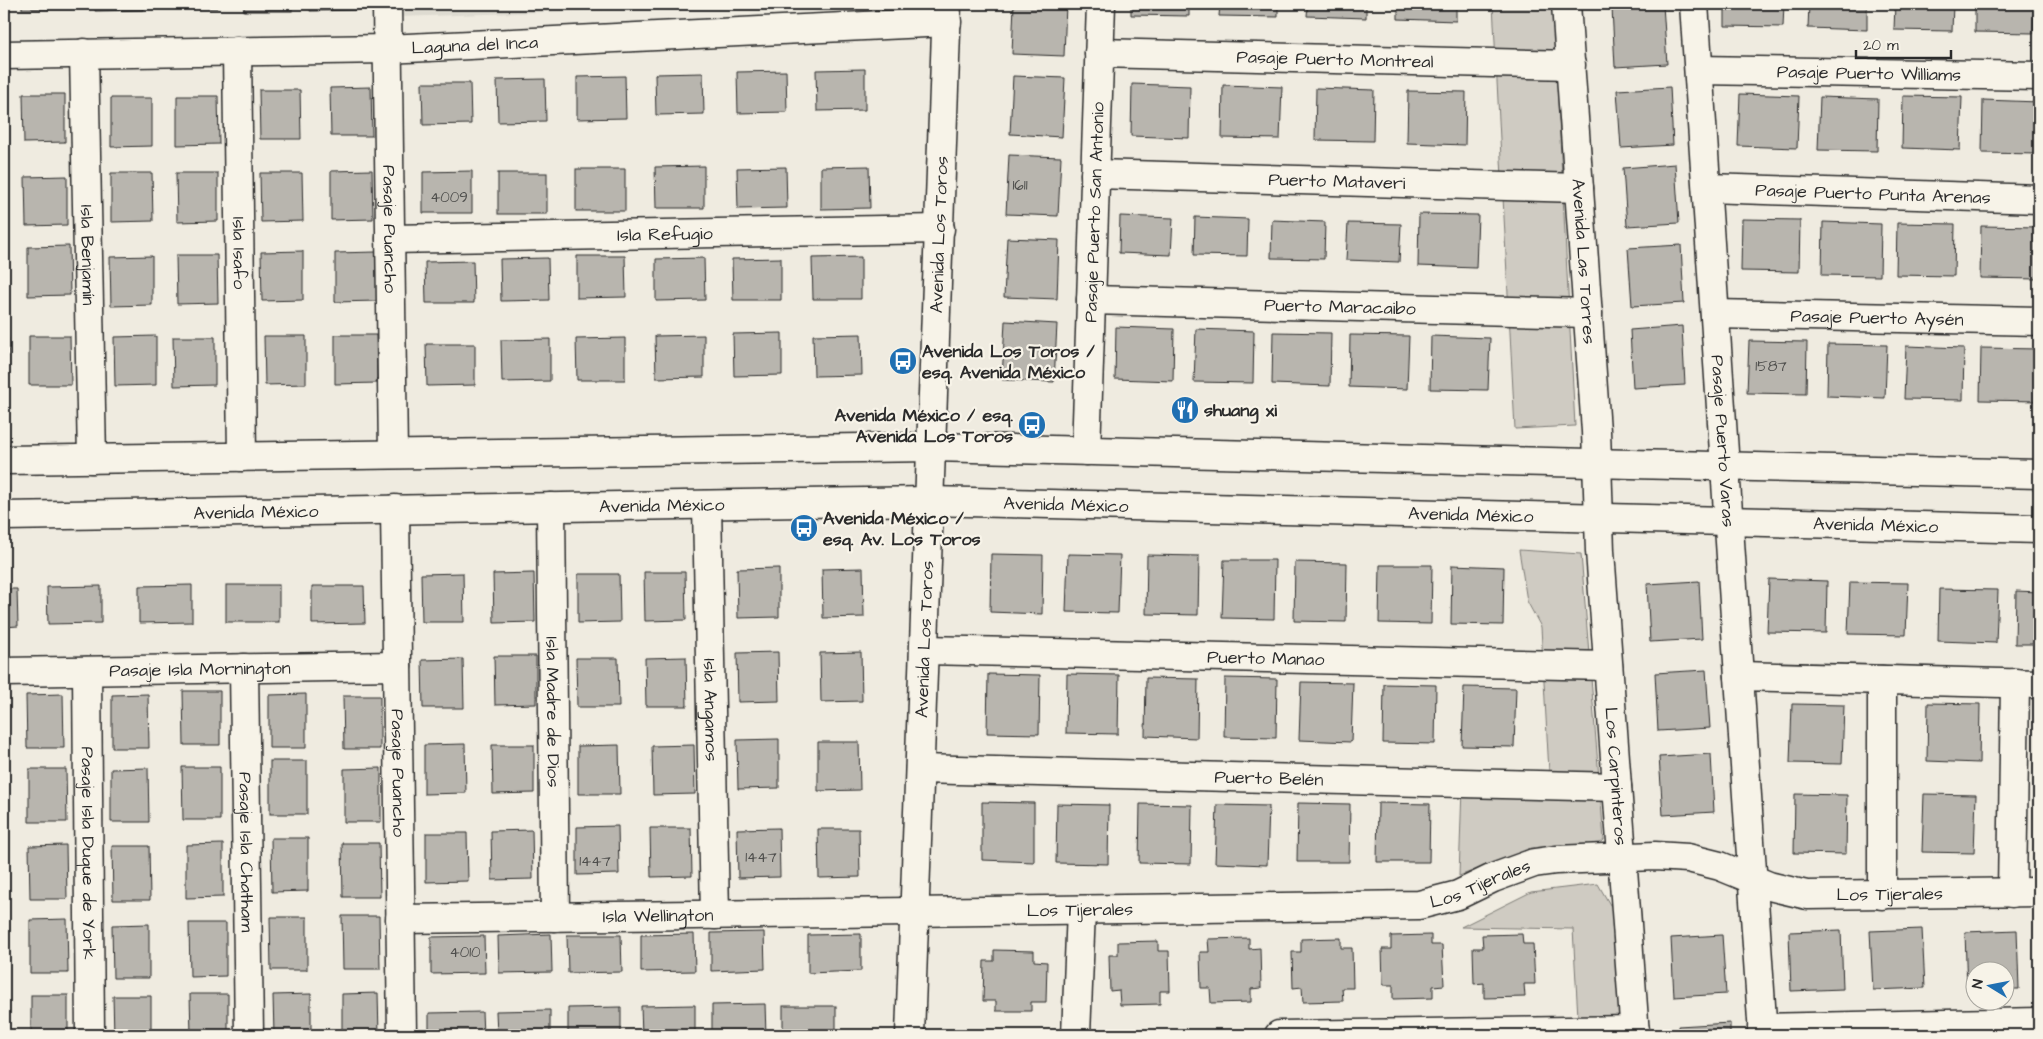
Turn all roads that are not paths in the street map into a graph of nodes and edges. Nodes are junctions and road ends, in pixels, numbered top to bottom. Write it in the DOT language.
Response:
graph roads {
  1 [pos="387,4"];
  2 [pos="1101,4"];
  3 [pos="1566,4"];
  4 [pos="1694,4"];
  5 [pos="947,13"];
  6 [pos="387,49"];
  7 [pos="237,51"];
  8 [pos="84,53"];
  9 [pos="1099,53"];
  10 [pos="4,55"];
  11 [pos="1571,65"];
  12 [pos="1699,70"];
  13 [pos="2039,76"];
  14 [pos="1095,174"];
  15 [pos="1579,188"];
  16 [pos="1707,188"];
  17 [pos="2039,199"];
  18 [pos="940,229"];
  19 [pos="390,239"];
  20 [pos="1091,300"];
  21 [pos="1588,313"];
  22 [pos="1715,314"];
  23 [pos="2039,321"];
  24 [pos="932,447"];
  25 [pos="1086,451"];
  26 [pos="393,454"];
  27 [pos="242,457"];
  28 [pos="92,459"];
  29 [pos="4,460"];
  30 [pos="1597,463"];
  31 [pos="1725,466"];
  32 [pos="2039,474"];
  33 [pos="930,501"];
  34 [pos="707,505"];
  35 [pos="551,507"];
  36 [pos="396,509"];
  37 [pos="4,516"];
  38 [pos="1599,518"];
  39 [pos="1729,521"];
  40 [pos="2039,529"];
  41 [pos="925,650"];
  42 [pos="397,666"];
  43 [pos="1608,666"];
  44 [pos="244,668"];
  45 [pos="87,671"];
  46 [pos="4,672"];
  47 [pos="1739,676"];
  48 [pos="1882,680"];
  49 [pos="2027,683"];
  50 [pos="920,770"];
  51 [pos="1617,787"];
  52 [pos="1622,857"];
  53 [pos="1752,878"];
  54 [pos="2039,892"];
  55 [pos="2012,893"];
  56 [pos="1882,895"];
  57 [pos="1081,910"];
  58 [pos="915,912"];
  59 [pos="715,915"];
  60 [pos="555,917"];
  61 [pos="400,919"];
  62 [pos="2039,1022"];
  63 [pos="1635,1032"];
  64 [pos="1763,1032"];
  65 [pos="90,1035"];
  66 [pos="249,1035"];
  67 [pos="402,1035"];
  68 [pos="910,1035"];
  69 [pos="1076,1035"];
  70 [pos="1279,1035"];
  1 -- 6 [label="street, Pasaje Puancho"];
  2 -- 9 [label="street, Pasaje Puerto San Antonio"];
  3 -- 11 [label="street, Avenida Las Torres"];
  4 -- 12 [label="street, Pasaje Puerto Varas"];
  5 -- 6 [label="street, Laguna del Inca"];
  5 -- 18 [label="street, Avenida Los Toros"];
  6 -- 7 [label="street, Laguna del Inca"];
  6 -- 19 [label="street, Pasaje Puancho"];
  7 -- 8 [label="street, Laguna del Inca"];
  7 -- 27 [label="street, Isla Isafo"];
  8 -- 10 [label="street, Laguna del Inca"];
  8 -- 28 [label="street, Isla Benjamín"];
  9 -- 11 [label="street, Pasaje Puerto Montreal"];
  9 -- 14 [label="street, Pasaje Puerto San Antonio"];
  11 -- 15 [label="street, Avenida Las Torres"];
  12 -- 13 [label="street, Pasaje Puerto Williams"];
  12 -- 16 [label="street, Pasaje Puerto Varas"];
  14 -- 15 [label="street, Puerto Mataveri"];
  14 -- 20 [label="street, Pasaje Puerto San Antonio"];
  15 -- 21 [label="street, Avenida Las Torres"];
  16 -- 17 [label="street, Pasaje Puerto Punta Arenas"];
  16 -- 22 [label="street, Pasaje Puerto Varas"];
  18 -- 19 [label="street, Isla Refugio"];
  18 -- 24 [label="street, Avenida Los Toros"];
  19 -- 26 [label="street, Pasaje Puancho"];
  20 -- 21 [label="street, Puerto Maracaibo"];
  20 -- 25 [label="street, Pasaje Puerto San Antonio"];
  21 -- 30 [label="street, Avenida Las Torres"];
  22 -- 23 [label="street, Pasaje Puerto Aysén"];
  22 -- 31 [label="street, Pasaje Puerto Varas"];
  24 -- 25 [label="street"];
  24 -- 26 [label="street"];
  24 -- 33 [label="street, Avenida Los Toros"];
  25 -- 30 [label="street"];
  26 -- 27 [label="street"];
  27 -- 28 [label="street"];
  28 -- 29 [label="street"];
  30 -- 31 [label="street"];
  30 -- 38 [label="street, Avenida Las Torres"];
  31 -- 32 [label="street"];
  31 -- 39 [label="street, Pasaje Puerto Varas"];
  33 -- 34 [label="street, Avenida México"];
  33 -- 38 [label="street, Avenida México"];
  33 -- 41 [label="street, Avenida Los Toros"];
  34 -- 35 [label="street, Avenida México"];
  34 -- 59 [label="street, Isla Angamos"];
  35 -- 36 [label="street, Avenida México"];
  35 -- 60 [label="street, Isla Madre de Dios"];
  36 -- 37 [label="street, Avenida México"];
  36 -- 42 [label="street, Pasaje Puancho"];
  38 -- 39 [label="street, Avenida México"];
  38 -- 43 [label="street, Los Carpinteros"];
  39 -- 40 [label="street, Avenida México"];
  39 -- 47 [label="street, Pasaje Puerto Varas"];
  41 -- 43 [label="street, Puerto Manao"];
  41 -- 50 [label="street, Avenida Los Toros"];
  42 -- 44 [label="street, Pasaje Isla Mornington"];
  42 -- 61 [label="street, Pasaje Puancho"];
  43 -- 51 [label="street, Los Carpinteros"];
  44 -- 45 [label="street, Pasaje Isla Mornington"];
  44 -- 66 [label="street, Pasaje Isla Chatham"];
  45 -- 46 [label="street, Pasaje Isla Mornington"];
  45 -- 65 [label="street, Pasaje Isla Duque de York"];
  47 -- 48 [label="street"];
  47 -- 53 [label="street, Pasaje Puerto Varas"];
  48 -- 49 [label="street"];
  48 -- 56 [label="street"];
  49 -- 55 [label="street"];
  50 -- 51 [label="street, Puerto Belén"];
  50 -- 58 [label="street, Avenida Los Toros"];
  51 -- 52 [label="street, Los Carpinteros"];
  52 -- 53 [label="street, Los Tijerales"];
  52 -- 57 [label="street, Los Tijerales"];
  52 -- 63 [label="street, Los Carpinteros"];
  53 -- 56 [label="street, Los Tijerales"];
  53 -- 64 [label="street, Pasaje Puerto Varas"];
  54 -- 55 [label="street, Los Tijerales"];
  55 -- 56 [label="street, Los Tijerales"];
  57 -- 58 [label="street, Los Tijerales"];
  57 -- 69 [label="street"];
  58 -- 59 [label="street, Isla Wellington"];
  58 -- 68 [label="street, Avenida Los Toros"];
  59 -- 60 [label="street, Isla Wellington"];
  60 -- 61 [label="street, Isla Wellington"];
  61 -- 67 [label="street, Pasaje Puancho"];
  62 -- 64 [label="street"];
  63 -- 70 [label="street"];
}
